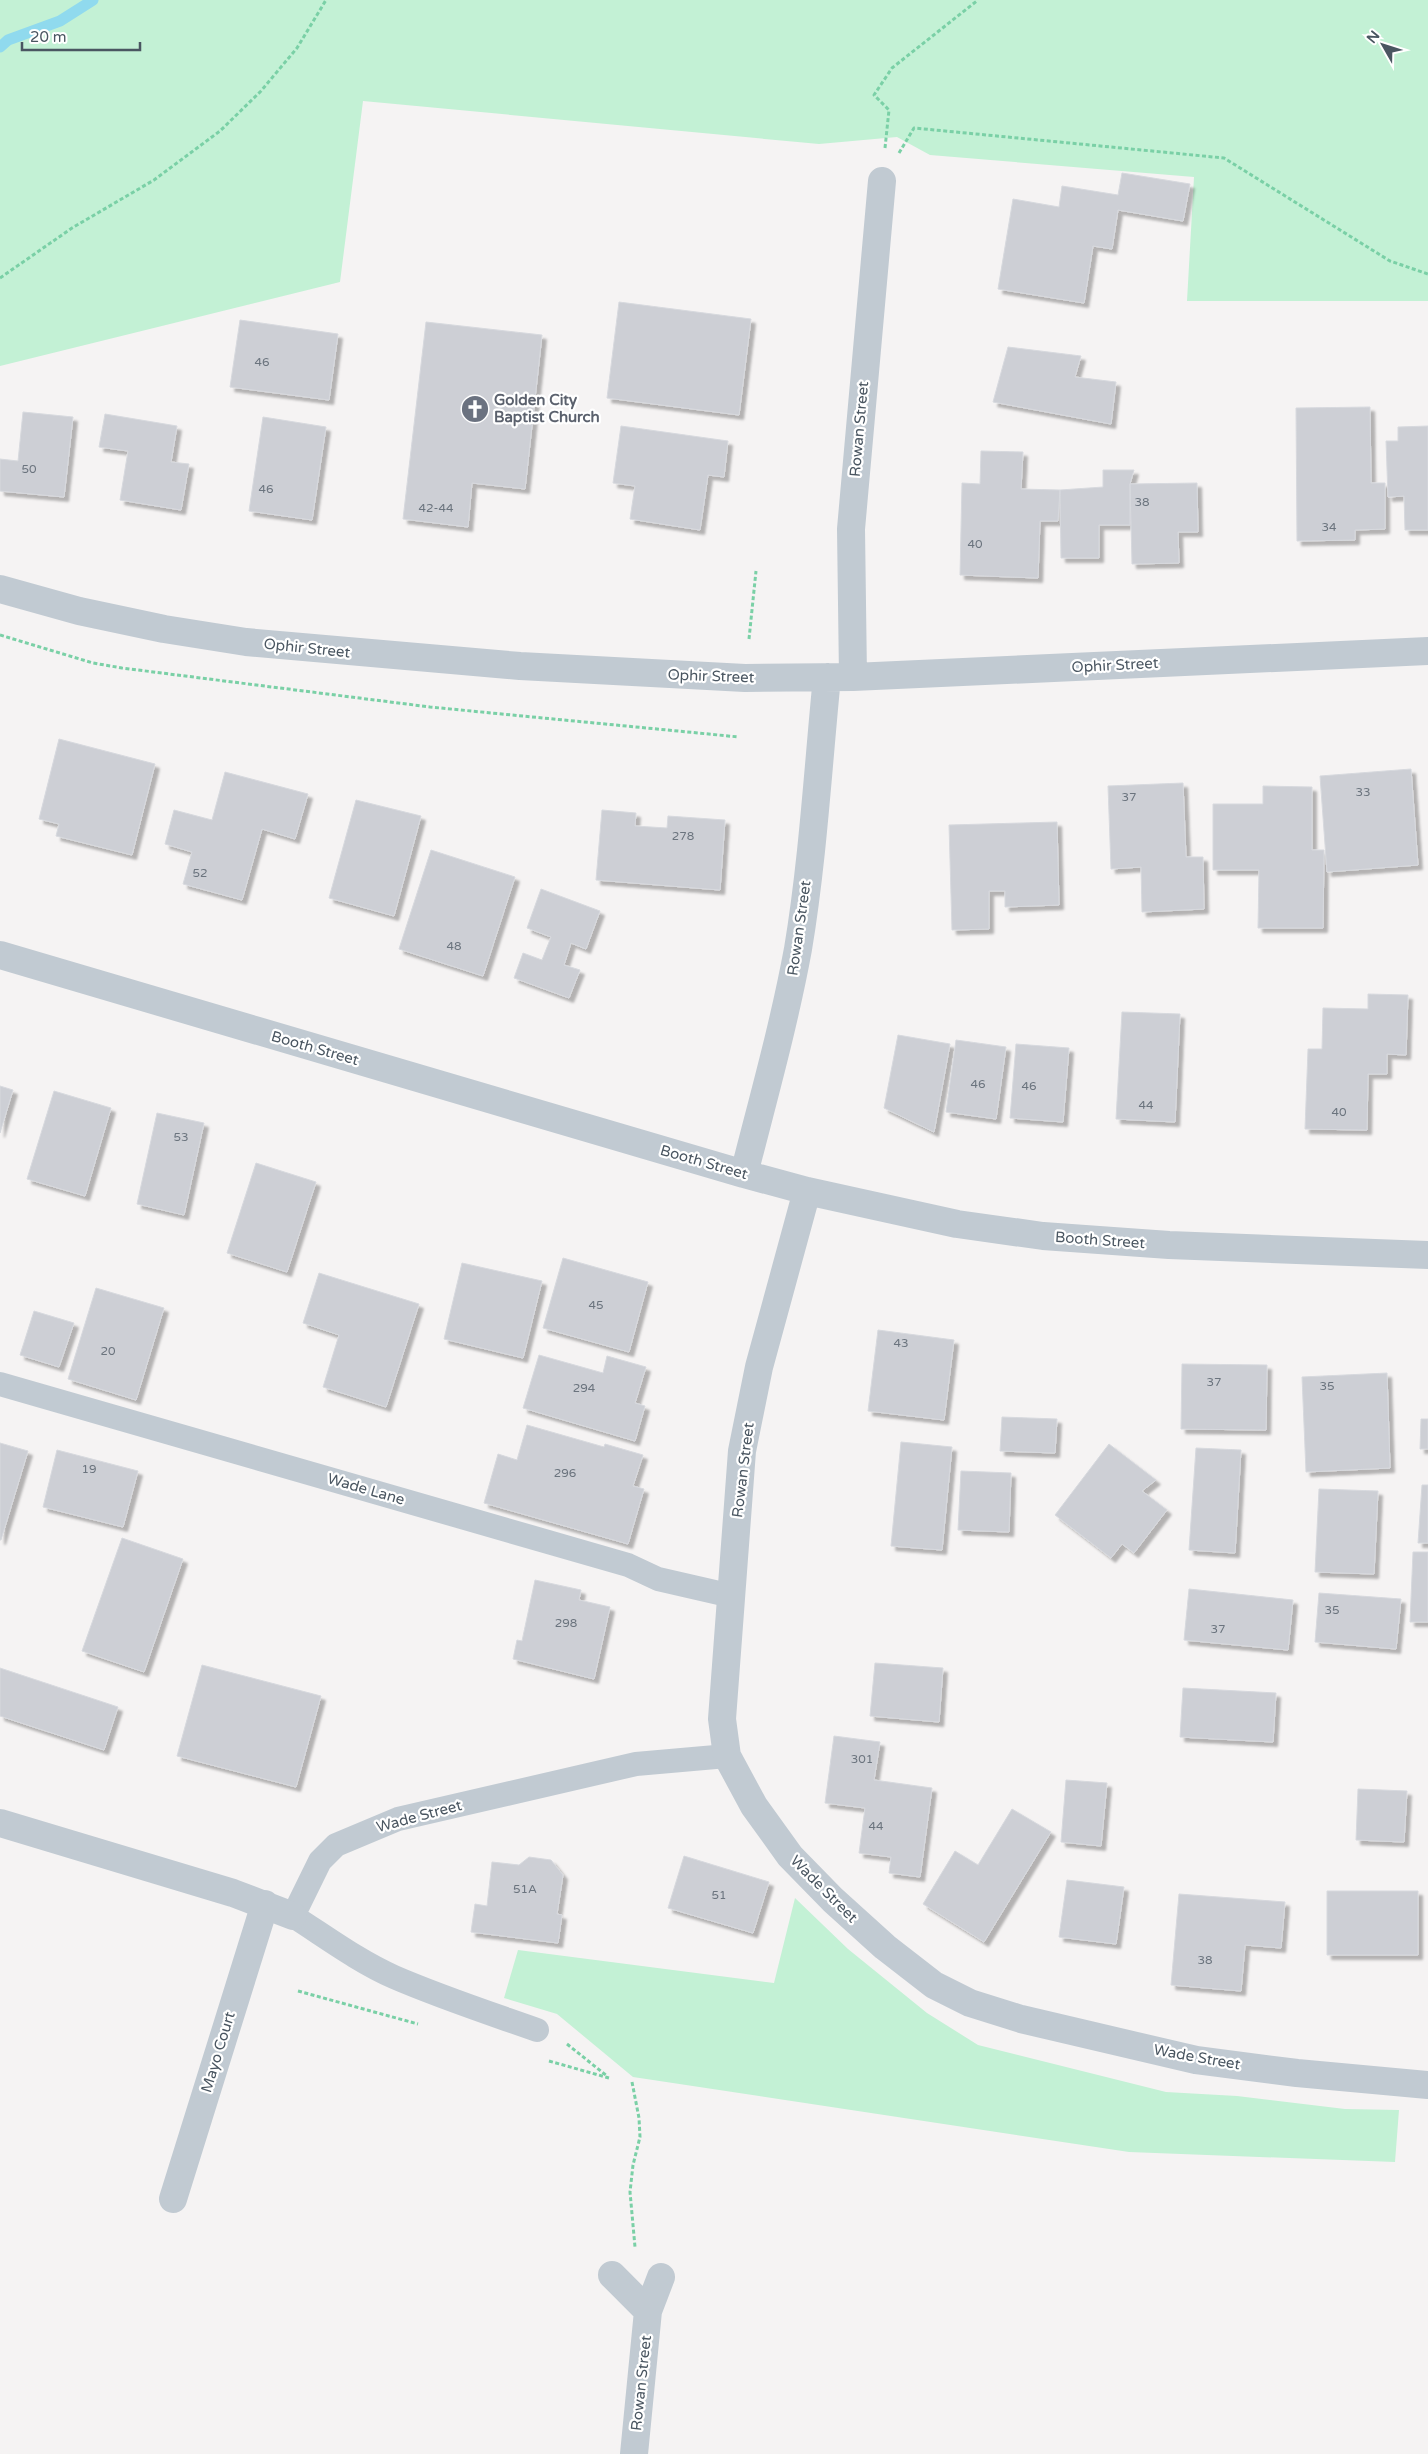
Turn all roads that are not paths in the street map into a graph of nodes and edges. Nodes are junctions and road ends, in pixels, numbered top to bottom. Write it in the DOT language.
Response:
graph roads {
  1 [pos="882,181"];
  2 [pos="0,589"];
  3 [pos="1428,651"];
  4 [pos="840,677"];
  5 [pos="0,955"];
  6 [pos="744,1174"];
  7 [pos="807,1191"];
  8 [pos="1428,1255"];
  9 [pos="0,1384"];
  10 [pos="732,1596"];
  11 [pos="727,1756"];
  12 [pos="0,1822"];
  13 [pos="265,1904"];
  14 [pos="293,1916"];
  15 [pos="537,2030"];
  16 [pos="1428,2085"];
  17 [pos="173,2199"];
  18 [pos="612,2275"];
  19 [pos="634,2454"];
  1 -- 4 [label="street, Rowan Street"];
  2 -- 4 [label="street, Ophir Street"];
  3 -- 4 [label="street, Ophir Street"];
  4 -- 6 [label="street, Rowan Street"];
  5 -- 6 [label="street, Booth Street"];
  6 -- 7 [label="street, Booth Street"];
  7 -- 8 [label="street, Booth Street"];
  7 -- 10 [label="street, Rowan Street"];
  9 -- 10 [label="lane, Wade Lane"];
  10 -- 11 [label="street, Rowan Street"];
  11 -- 14 [label="lane, Wade Street"];
  11 -- 16 [label="street, Wade Street"];
  12 -- 13 [label="street"];
  13 -- 14 [label="street"];
  13 -- 17 [label="street, Mayo Court"];
  14 -- 15 [label="lane"];
  18 -- 19 [label="street, Rowan Street"];
}
